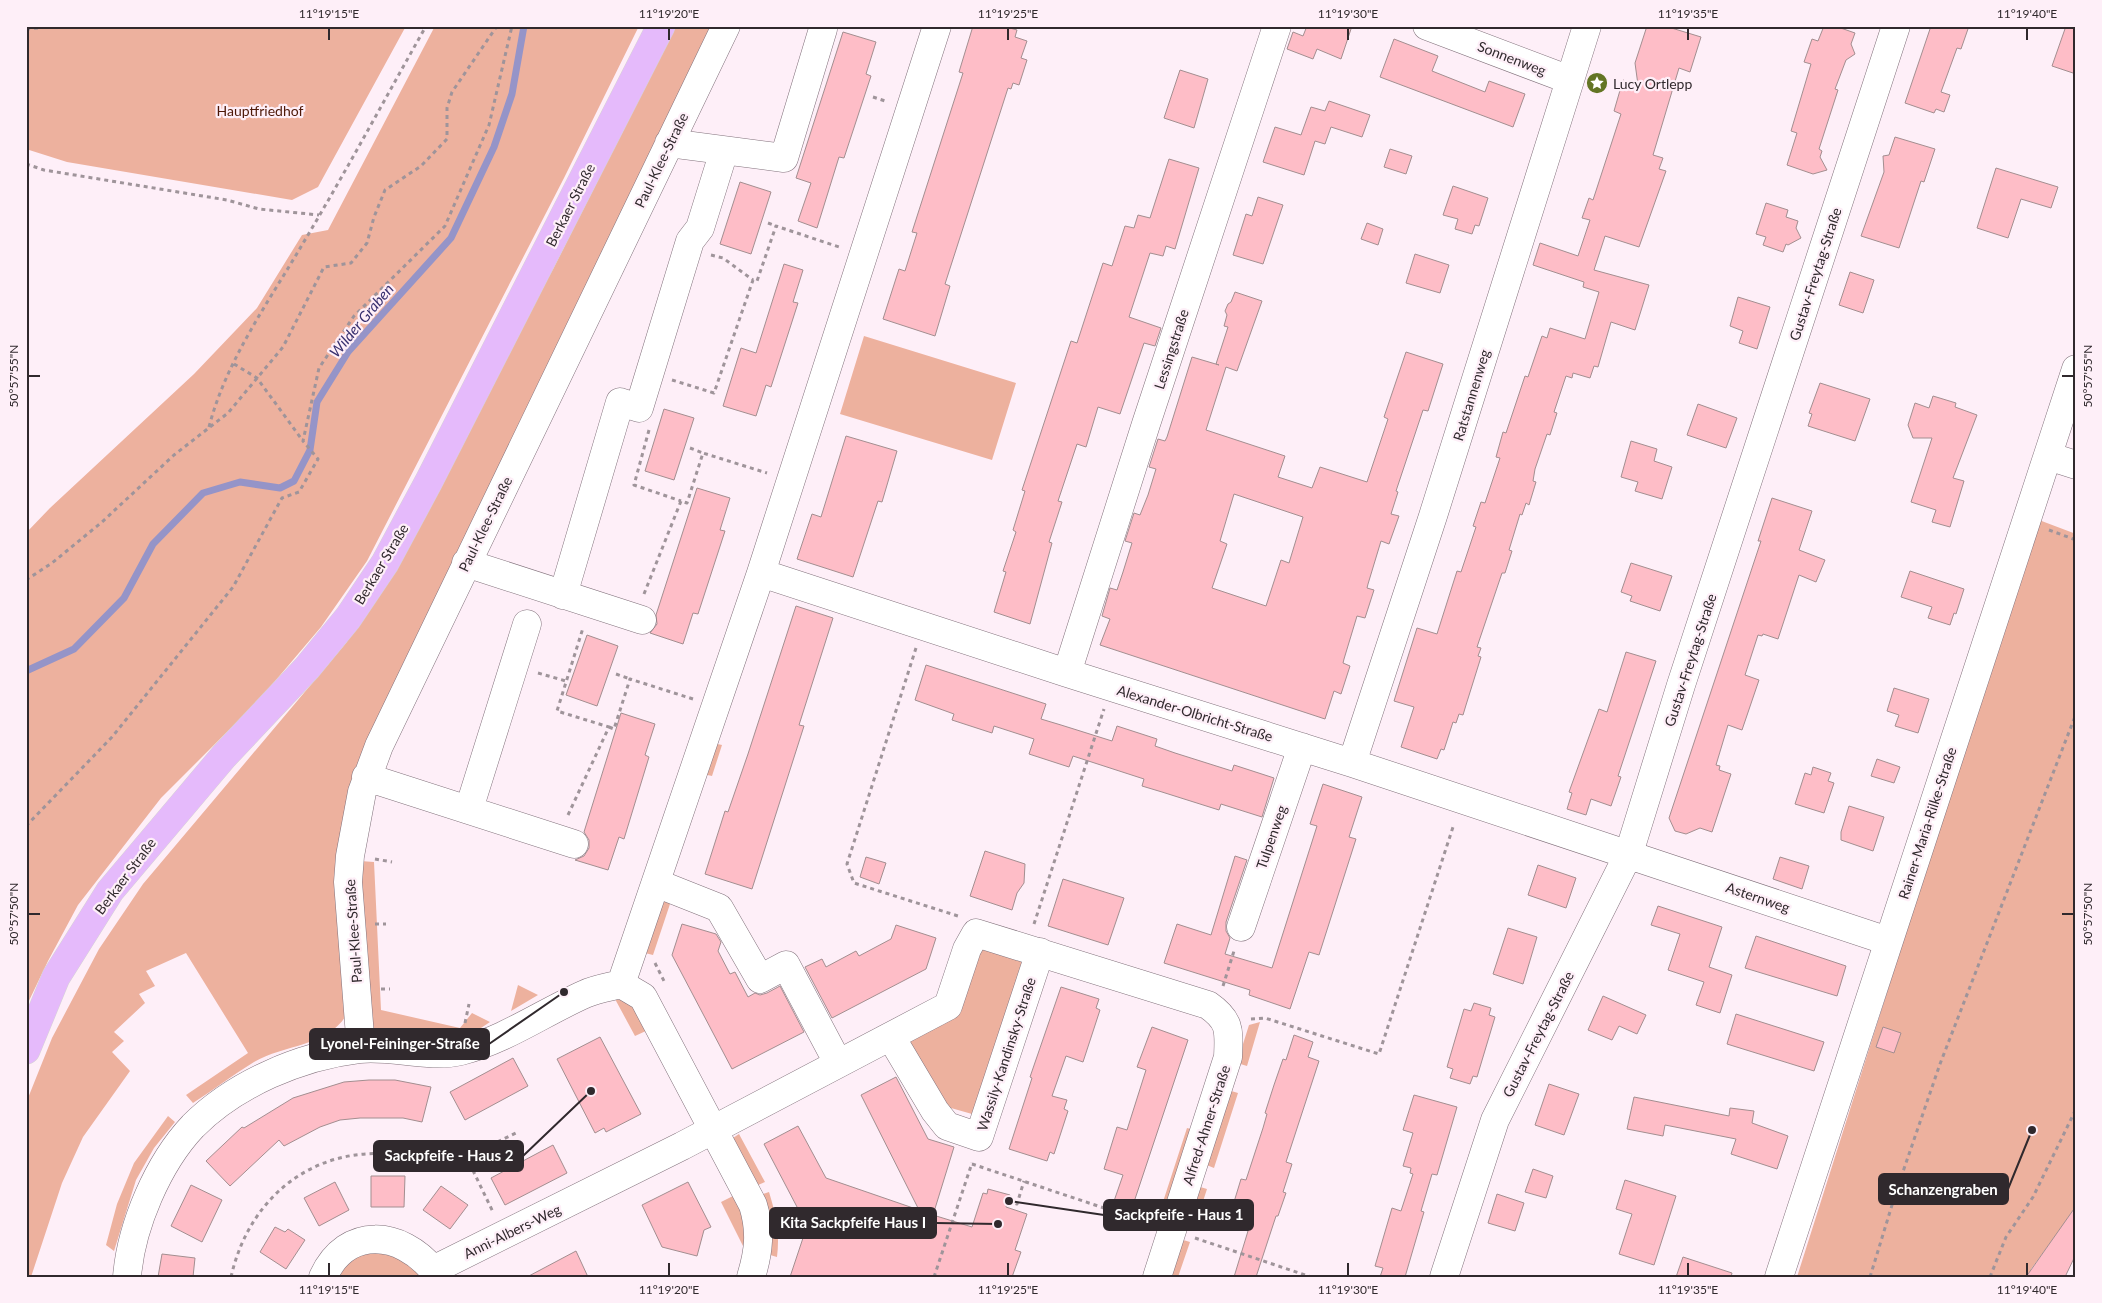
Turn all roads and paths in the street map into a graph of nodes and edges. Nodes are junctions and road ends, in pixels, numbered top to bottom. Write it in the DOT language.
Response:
graph roads {
  1 [pos="59,26"];
  2 [pos="426,26"];
  3 [pos="497,26"];
  4 [pos="512,26"];
  5 [pos="661,26"];
  6 [pos="726,26"];
  7 [pos="937,26"];
  8 [pos="1277,26"];
  9 [pos="1427,26"];
  10 [pos="1588,26"];
  11 [pos="1896,26"];
  12 [pos="26,28"];
  13 [pos="823,29"];
  14 [pos="1570,80"];
  15 [pos="670,143"];
  16 [pos="724,150"];
  17 [pos="26,164"];
  18 [pos="319,215"];
  19 [pos="768,223"];
  20 [pos="776,226"];
  21 [pos="687,249"];
  22 [pos="863,254"];
  23 [pos="753,280"];
  24 [pos="234,364"];
  25 [pos="2076,369"];
  26 [pos="650,374"];
  27 [pos="257,378"];
  28 [pos="652,423"];
  29 [pos="209,428"];
  30 [pos="303,441"];
  31 [pos="690,448"];
  32 [pos="704,453"];
  33 [pos="2048,456"];
  34 [pos="2076,465"];
  35 [pos="790,481"];
  36 [pos="681,501"];
  37 [pos="2045,528"];
  38 [pos="2076,540"];
  39 [pos="466,563"];
  40 [pos="761,573"];
  41 [pos="26,580"];
  42 [pos="563,595"];
  43 [pos="590,604"];
  44 [pos="638,619"];
  45 [pos="527,624"];
  46 [pos="923,626"];
  47 [pos="1067,673"];
  48 [pos="616,674"];
  49 [pos="630,679"];
  50 [pos="1110,687"];
  51 [pos="716,707"];
  52 [pos="2076,714"];
  53 [pos="609,727"];
  54 [pos="1302,747"];
  55 [pos="1352,763"];
  56 [pos="366,777"];
  57 [pos="1462,799"];
  58 [pos="469,809"];
  59 [pos="26,826"];
  60 [pos="566,841"];
  61 [pos="1629,854"];
  62 [pos="656,883"];
  63 [pos="1241,927"];
  64 [pos="976,933"];
  65 [pos="1888,941"];
  66 [pos="1033,950"];
  67 [pos="658,954"];
  68 [pos="621,984"];
  69 [pos="668,988"];
  70 [pos="1222,991"];
  71 [pos="1229,1028"];
  72 [pos="891,1037"];
  73 [pos="361,1049"];
  74 [pos="26,1050"];
  75 [pos="838,1063"];
  76 [pos="2076,1109"];
  77 [pos="712,1130"];
  78 [pos="518,1132"];
  79 [pos="979,1137"];
  80 [pos="466,1156"];
  81 [pos="972,1164"];
  82 [pos="1024,1182"];
  83 [pos="1008,1201"];
  84 [pos="1172,1231"];
  85 [pos="504,1236"];
  86 [pos="127,1277"];
  87 [pos="231,1277"];
  88 [pos="324,1277"];
  89 [pos="751,1277"];
  90 [pos="934,1277"];
  91 [pos="1157,1277"];
  92 [pos="1311,1277"];
  93 [pos="1444,1277"];
  94 [pos="1779,1277"];
  95 [pos="1870,1277"];
  96 [pos="1990,1277"];
  1 -- 12 [label="path"];
  2 -- 18 [label="path"];
  3 -- 27 [label="path"];
  4 -- 30 [label="path"];
  5 -- 74 [label="main road, Berkaer Straße"];
  6 -- 15 [label="street, Paul-Klee-Straße"];
  7 -- 22 [label="street"];
  8 -- 47 [label="street, Lessingstraße"];
  9 -- 14 [label="street, Sonnenweg"];
  10 -- 14 [label="street, Ratstannenweg"];
  11 -- 61 [label="street, Gustav-Freytag-Straße"];
  13 -- 16 [label="street"];
  14 -- 55 [label="street, Ratstannenweg"];
  15 -- 16 [label="street"];
  15 -- 39 [label="street, Paul-Klee-Straße"];
  16 -- 21 [label="street"];
  17 -- 18 [label="path"];
  18 -- 24 [label="path"];
  19 -- 20 [label="path"];
  20 -- 22 [label="path"];
  20 -- 23 [label="path"];
  21 -- 23 [label="path"];
  21 -- 26 [label="street"];
  22 -- 35 [label="street"];
  23 -- 26 [label="path"];
  24 -- 27 [label="path"];
  24 -- 29 [label="path"];
  25 -- 33 [label="street, Rainer-Maria-Rilke-Straße"];
  26 -- 42 [label="street"];
  27 -- 29 [label="path"];
  27 -- 30 [label="path"];
  28 -- 36 [label="path"];
  29 -- 41 [label="path"];
  30 -- 59 [label="path"];
  31 -- 32 [label="path"];
  32 -- 35 [label="path"];
  32 -- 36 [label="path"];
  33 -- 34 [label="street"];
  33 -- 65 [label="street, Rainer-Maria-Rilke-Straße"];
  35 -- 40 [label="street"];
  36 -- 44 [label="path"];
  37 -- 38 [label="path"];
  39 -- 42 [label="street"];
  39 -- 56 [label="street, Paul-Klee-Straße"];
  40 -- 46 [label="street, Alexander-Olbricht-Straße"];
  40 -- 51 [label="street"];
  42 -- 43 [label="street"];
  43 -- 44 [label="street"];
  43 -- 53 [label="path"];
  45 -- 58 [label="street"];
  46 -- 47 [label="street, Alexander-Olbricht-Straße"];
  46 -- 64 [label="path"];
  47 -- 50 [label="street, Alexander-Olbricht-Straße"];
  48 -- 49 [label="path"];
  49 -- 51 [label="path"];
  49 -- 53 [label="path"];
  50 -- 54 [label="street, Alexander-Olbricht-Straße"];
  50 -- 66 [label="path"];
  51 -- 62 [label="street"];
  52 -- 95 [label="path"];
  53 -- 60 [label="path"];
  54 -- 55 [label="street, Alexander-Olbricht-Straße"];
  54 -- 63 [label="street, Tulpenweg"];
  55 -- 57 [label="street, Alexander-Olbricht-Straße"];
  56 -- 58 [label="street"];
  56 -- 73 [label="street, Paul-Klee-Straße"];
  57 -- 61 [label="street, Alexander-Olbricht-Straße"];
  57 -- 71 [label="path"];
  58 -- 60 [label="street"];
  61 -- 65 [label="street, Asternweg"];
  61 -- 93 [label="street, Gustav-Freytag-Straße"];
  62 -- 68 [label="street"];
  62 -- 75 [label="street"];
  63 -- 70 [label="path"];
  64 -- 66 [label="street"];
  64 -- 72 [label="street"];
  65 -- 94 [label="street, Rainer-Maria-Rilke-Straße"];
  66 -- 71 [label="street"];
  66 -- 79 [label="street, Wassily-Kandinsky-Straße"];
  67 -- 69 [label="path"];
  68 -- 73 [label="street"];
  68 -- 77 [label="street"];
  71 -- 84 [label="street, Alfred-Ahner-Straße"];
  72 -- 75 [label="street"];
  72 -- 79 [label="street, Wassily-Kandinsky-Straße"];
  73 -- 86 [label="street"];
  75 -- 77 [label="street"];
  76 -- 96 [label="path"];
  77 -- 85 [label="street, Anni-Albers-Weg"];
  77 -- 89 [label="street"];
  78 -- 80 [label="path"];
  79 -- 81 [label="path"];
  80 -- 85 [label="path"];
  80 -- 87 [label="path"];
  81 -- 82 [label="path"];
  81 -- 90 [label="path"];
  82 -- 83 [label="path"];
  82 -- 84 [label="path"];
  84 -- 91 [label="street, Alfred-Ahner-Straße"];
  84 -- 92 [label="path"];
  85 -- 88 [label="street, Anni-Albers-Weg"];
}
